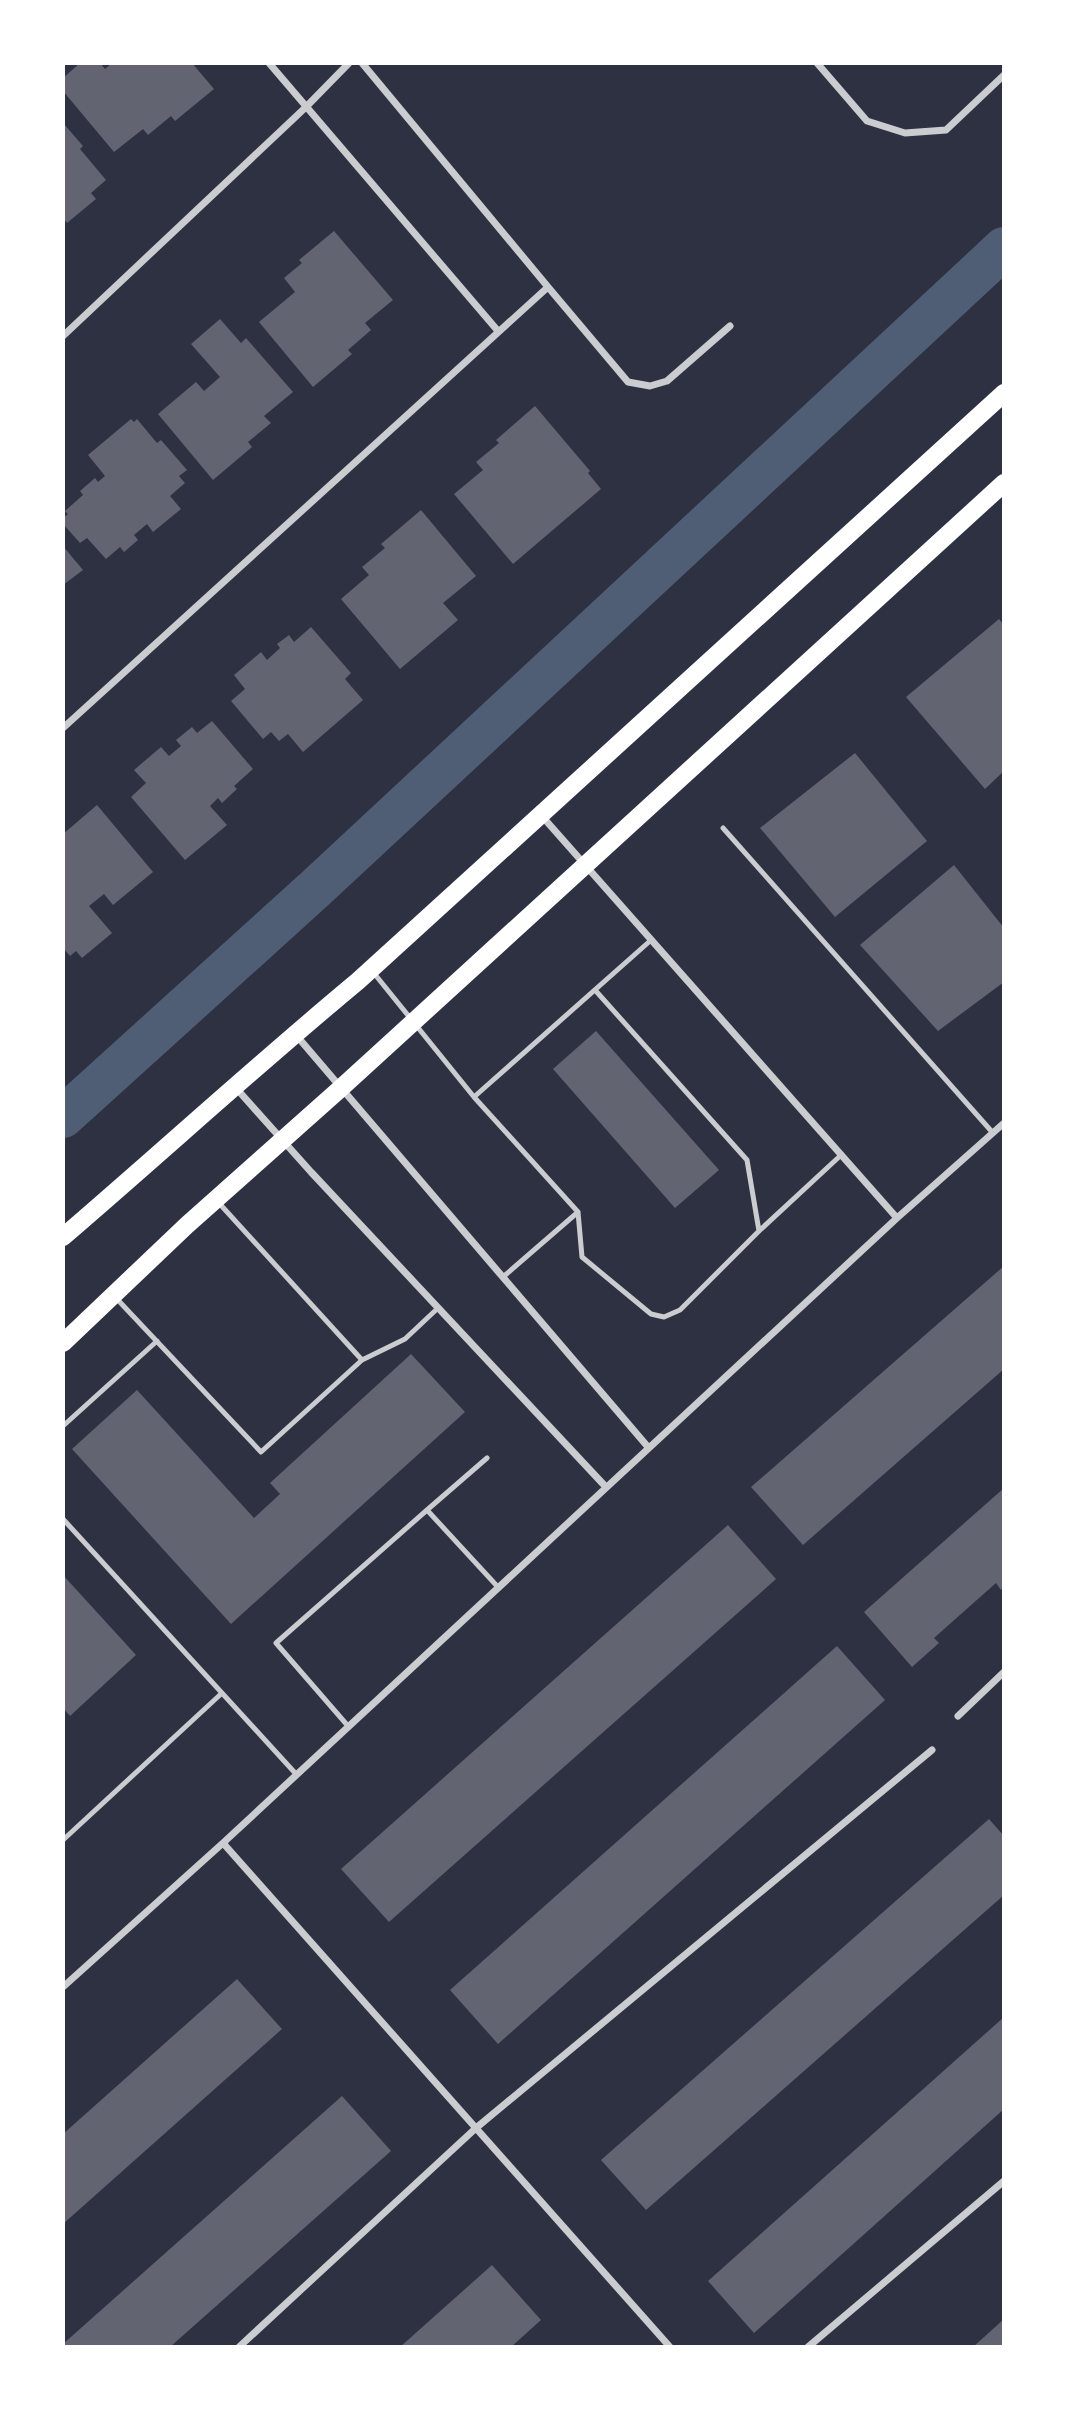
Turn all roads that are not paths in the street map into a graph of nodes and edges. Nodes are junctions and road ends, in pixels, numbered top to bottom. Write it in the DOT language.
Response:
graph roads {
  1 [pos="269,63"];
  2 [pos="349,63"];
  3 [pos="362,63"];
  4 [pos="817,63"];
  5 [pos="1004,75"];
  6 [pos="306,107"];
  7 [pos="548,287"];
  8 [pos="730,326"];
  9 [pos="498,331"];
  10 [pos="63,336"];
  11 [pos="1004,393"];
  12 [pos="1004,483"];
  13 [pos="63,729"];
  14 [pos="541,815"];
  15 [pos="723,828"];
  16 [pos="584,865"];
  17 [pos="650,941"];
  18 [pos="371,969"];
  19 [pos="595,990"];
  20 [pos="414,1022"];
  21 [pos="295,1033"];
  22 [pos="236,1087"];
  23 [pos="341,1088"];
  24 [pos="474,1097"];
  25 [pos="1004,1122"];
  26 [pos="993,1132"];
  27 [pos="282,1140"];
  28 [pos="840,1156"];
  29 [pos="216,1200"];
  30 [pos="578,1212"];
  31 [pos="897,1218"];
  32 [pos="759,1231"];
  33 [pos="63,1237"];
  34 [pos="503,1277"];
  35 [pos="114,1296"];
  36 [pos="438,1308"];
  37 [pos="157,1341"];
  38 [pos="63,1343"];
  39 [pos="362,1360"];
  40 [pos="63,1426"];
  41 [pos="648,1447"];
  42 [pos="487,1458"];
  43 [pos="605,1486"];
  44 [pos="427,1510"];
  45 [pos="63,1518"];
  46 [pos="497,1587"];
  47 [pos="1004,1672"];
  48 [pos="222,1693"];
  49 [pos="958,1716"];
  50 [pos="348,1726"];
  51 [pos="932,1750"];
  52 [pos="296,1774"];
  53 [pos="63,1840"];
  54 [pos="223,1843"];
  55 [pos="63,1987"];
  56 [pos="476,2129"];
  57 [pos="1004,2181"];
  58 [pos="239,2347"];
  59 [pos="670,2347"];
  60 [pos="808,2347"];
  1 -- 6 [label="street"];
  2 -- 6 [label="street"];
  3 -- 7 [label="street"];
  4 -- 5 [label="street"];
  6 -- 9 [label="street"];
  6 -- 10 [label="street"];
  7 -- 8 [label="street"];
  7 -- 9 [label="street"];
  9 -- 13 [label="street"];
  11 -- 14 [label="main road"];
  12 -- 16 [label="main road"];
  14 -- 16 [label="street"];
  14 -- 18 [label="main road"];
  15 -- 26 [label="lane"];
  16 -- 17 [label="street"];
  16 -- 20 [label="main road"];
  17 -- 19 [label="lane"];
  17 -- 28 [label="street"];
  18 -- 20 [label="lane"];
  18 -- 21 [label="main road"];
  19 -- 24 [label="lane"];
  19 -- 32 [label="lane"];
  20 -- 23 [label="main road"];
  20 -- 24 [label="lane"];
  21 -- 22 [label="main road"];
  21 -- 23 [label="street"];
  22 -- 27 [label="street"];
  22 -- 33 [label="main road"];
  23 -- 27 [label="main road"];
  23 -- 34 [label="street"];
  24 -- 30 [label="lane"];
  25 -- 26 [label="street"];
  26 -- 31 [label="street"];
  27 -- 29 [label="main road"];
  27 -- 36 [label="street"];
  28 -- 31 [label="street"];
  28 -- 32 [label="lane"];
  29 -- 35 [label="main road"];
  29 -- 39 [label="lane"];
  30 -- 32 [label="lane"];
  30 -- 34 [label="lane"];
  31 -- 41 [label="street"];
  34 -- 41 [label="street"];
  35 -- 37 [label="lane"];
  35 -- 38 [label="main road"];
  36 -- 39 [label="lane"];
  36 -- 43 [label="street"];
  37 -- 39 [label="lane"];
  37 -- 40 [label="lane"];
  41 -- 43 [label="street"];
  42 -- 44 [label="lane"];
  43 -- 46 [label="street"];
  44 -- 46 [label="lane"];
  44 -- 50 [label="lane"];
  45 -- 48 [label="lane"];
  46 -- 50 [label="street"];
  47 -- 49 [label="street"];
  48 -- 52 [label="lane"];
  48 -- 53 [label="lane"];
  50 -- 52 [label="street"];
  51 -- 56 [label="street"];
  52 -- 54 [label="street"];
  54 -- 55 [label="street"];
  54 -- 56 [label="street"];
  56 -- 58 [label="street"];
  56 -- 59 [label="street"];
  57 -- 60 [label="street"];
}
